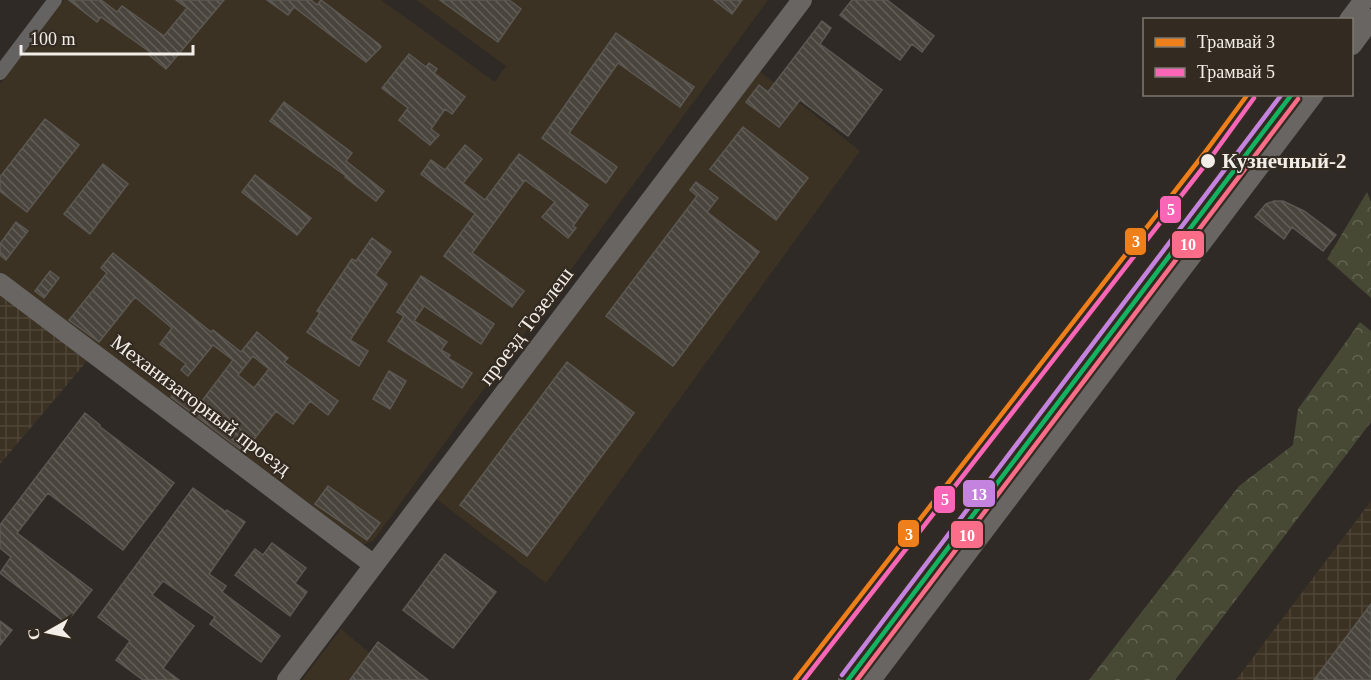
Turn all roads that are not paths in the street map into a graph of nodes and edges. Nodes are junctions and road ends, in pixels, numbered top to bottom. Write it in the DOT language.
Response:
graph roads {
  1 [pos="55,0"];
  2 [pos="802,0"];
  3 [pos="1364,0"];
  4 [pos="1350,18"];
  5 [pos="1371,19"];
  6 [pos="1353,44"];
  7 [pos="0,73"];
  8 [pos="1291,96"];
  9 [pos="1312,96"];
  10 [pos="0,284"];
  11 [pos="968,536"];
  12 [pos="374,565"];
  13 [pos="287,680"];
  14 [pos="848,680"];
  15 [pos="871,680"];
  1 -- 7 [label="street"];
  2 -- 12 [label="main road, проезд Тозелеш"];
  3 -- 4 [label="main road"];
  5 -- 6 [label="main road"];
  8 -- 11 [label="main road"];
  9 -- 11 [label="main road"];
  10 -- 12 [label="main road, Механизаторный проезд"];
  11 -- 14 [label="main road"];
  11 -- 15 [label="main road"];
  12 -- 13 [label="main road, проезд Тозелеш"];
}
